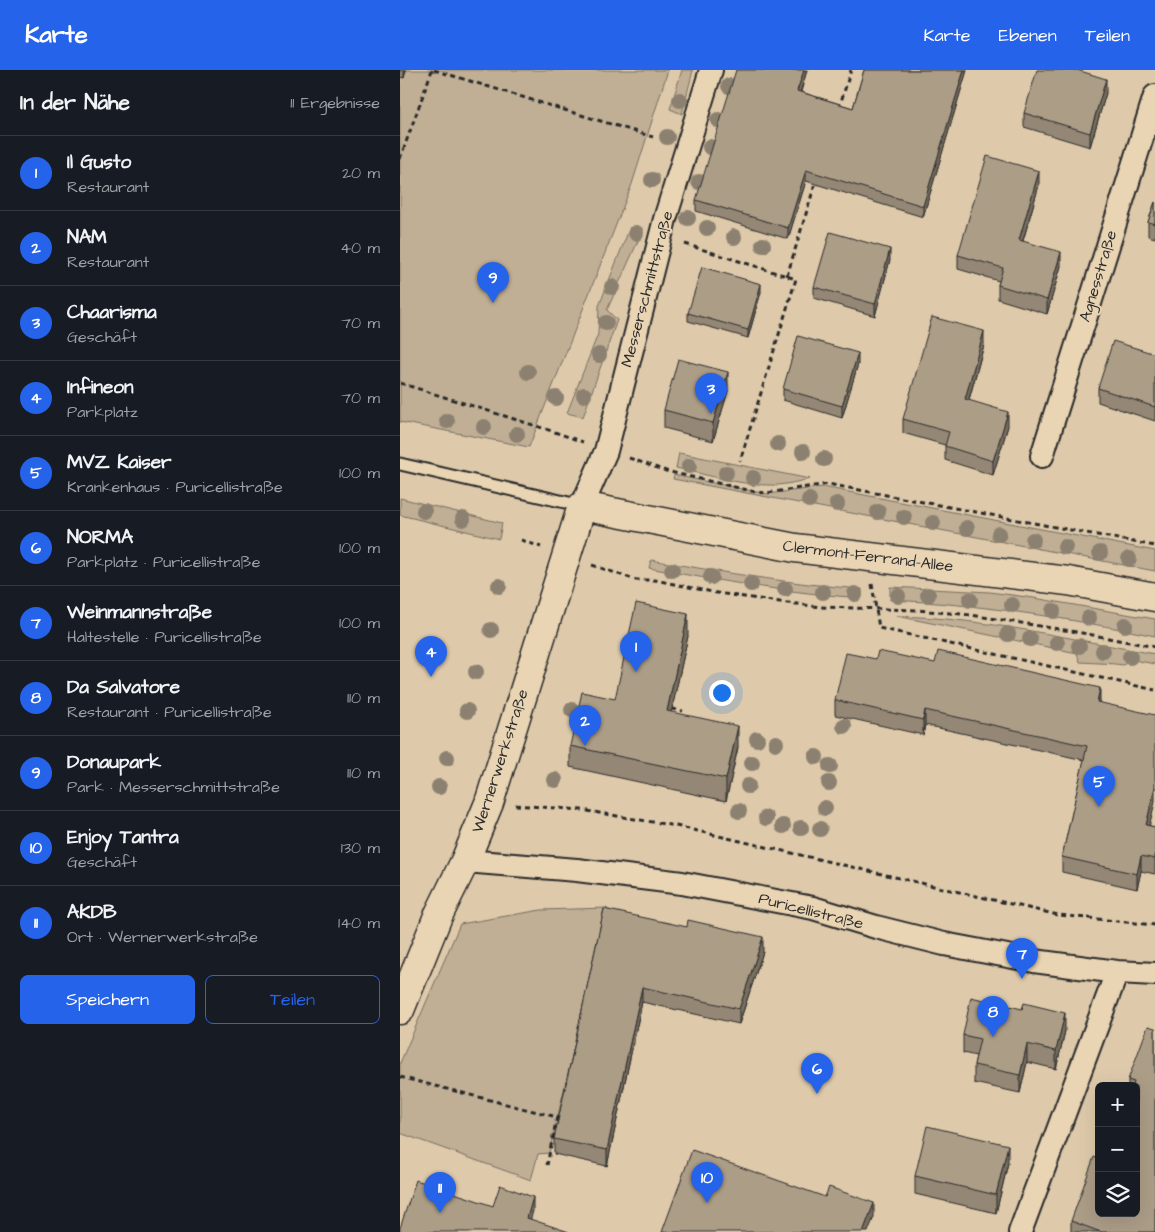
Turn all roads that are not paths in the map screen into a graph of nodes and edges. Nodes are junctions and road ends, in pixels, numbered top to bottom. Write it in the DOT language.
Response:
graph roads {
  1 [pos="711,70"];
  2 [pos="1155,96"];
  3 [pos="1042,456"];
  4 [pos="400,464"];
  5 [pos="582,506"];
  6 [pos="1155,597"];
  7 [pos="465,861"];
  8 [pos="1117,972"];
  9 [pos="1155,974"];
  10 [pos="400,1010"];
  11 [pos="1020,1232"];
  1 -- 5 [label="street, Messerschmittstraße"];
  2 -- 3 [label="street, Agnesstraße"];
  4 -- 5 [label="lane"];
  5 -- 6 [label="street, Clermont-Ferrand-Allee"];
  5 -- 7 [label="street, Wernerwerkstraße"];
  7 -- 8 [label="street, Puricellistraße"];
  7 -- 10 [label="street, Wernerwerkstraße"];
  8 -- 9 [label="street, Puricellistraße"];
  8 -- 11 [label="street"];
}
